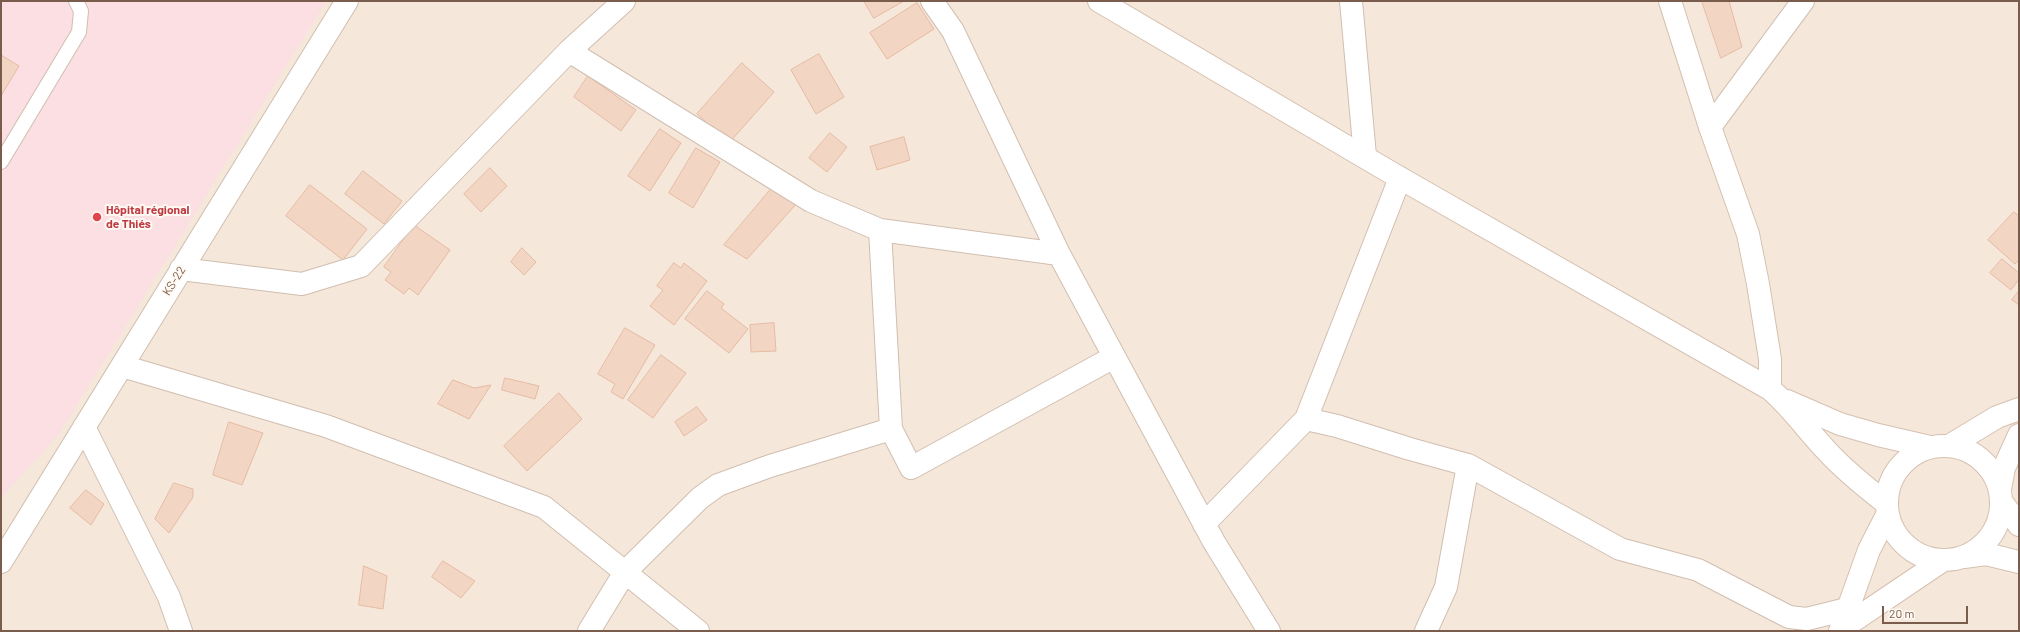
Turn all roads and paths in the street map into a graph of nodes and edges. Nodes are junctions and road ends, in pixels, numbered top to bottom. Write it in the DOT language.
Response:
graph roads {
  1 [pos="76,1"];
  2 [pos="347,1"];
  3 [pos="624,1"];
  4 [pos="932,1"];
  5 [pos="1100,1"];
  6 [pos="1352,1"];
  7 [pos="1670,1"];
  8 [pos="1803,1"];
  9 [pos="569,51"];
  10 [pos="1710,127"];
  11 [pos="1365,156"];
  12 [pos="1,162"];
  13 [pos="1400,178"];
  14 [pos="880,230"];
  15 [pos="1059,254"];
  16 [pos="181,269"];
  17 [pos="1114,357"];
  18 [pos="122,366"];
  19 [pos="1776,394"];
  20 [pos="2019,409"];
  21 [pos="1306,419"];
  22 [pos="84,427"];
  23 [pos="891,429"];
  24 [pos="2019,435"];
  25 [pos="1940,446"];
  26 [pos="1468,465"];
  27 [pos="2001,495"];
  28 [pos="1887,509"];
  29 [pos="1204,524"];
  30 [pos="2019,525"];
  31 [pos="1964,557"];
  32 [pos="1942,561"];
  33 [pos="1,562"];
  34 [pos="2019,562"];
  35 [pos="625,572"];
  36 [pos="1851,624"];
  37 [pos="1264,629"];
  38 [pos="181,631"];
  39 [pos="589,631"];
  40 [pos="698,631"];
  41 [pos="1426,631"];
  1 -- 12 [label="lane"];
  2 -- 16 [label="street, KS-22"];
  3 -- 9 [label="street"];
  4 -- 15 [label="street"];
  5 -- 11 [label="street"];
  6 -- 11 [label="street"];
  7 -- 10 [label="street"];
  8 -- 10 [label="street"];
  9 -- 14 [label="street"];
  9 -- 16 [label="street"];
  10 -- 19 [label="street"];
  11 -- 13 [label="street"];
  13 -- 19 [label="street"];
  13 -- 21 [label="street"];
  14 -- 15 [label="street"];
  14 -- 23 [label="street"];
  15 -- 17 [label="street"];
  16 -- 18 [label="street, KS-22"];
  17 -- 23 [label="street"];
  17 -- 29 [label="street"];
  18 -- 22 [label="street, KS-22"];
  18 -- 35 [label="street"];
  19 -- 25 [label="street"];
  19 -- 28 [label="street"];
  20 -- 25 [label="street"];
  21 -- 26 [label="street"];
  21 -- 29 [label="street"];
  22 -- 33 [label="street, KS-22"];
  22 -- 38 [label="street"];
  23 -- 35 [label="street"];
  24 -- 27 [label="street"];
  25 -- 27 [label="street"];
  25 -- 28 [label="street"];
  26 -- 36 [label="street"];
  26 -- 41 [label="street"];
  27 -- 30 [label="street"];
  27 -- 31 [label="street"];
  28 -- 32 [label="street"];
  28 -- 36 [label="street"];
  29 -- 37 [label="street"];
  31 -- 32 [label="street"];
  31 -- 34 [label="street"];
  32 -- 36 [label="street"];
  35 -- 39 [label="street"];
  35 -- 40 [label="street"];
}
